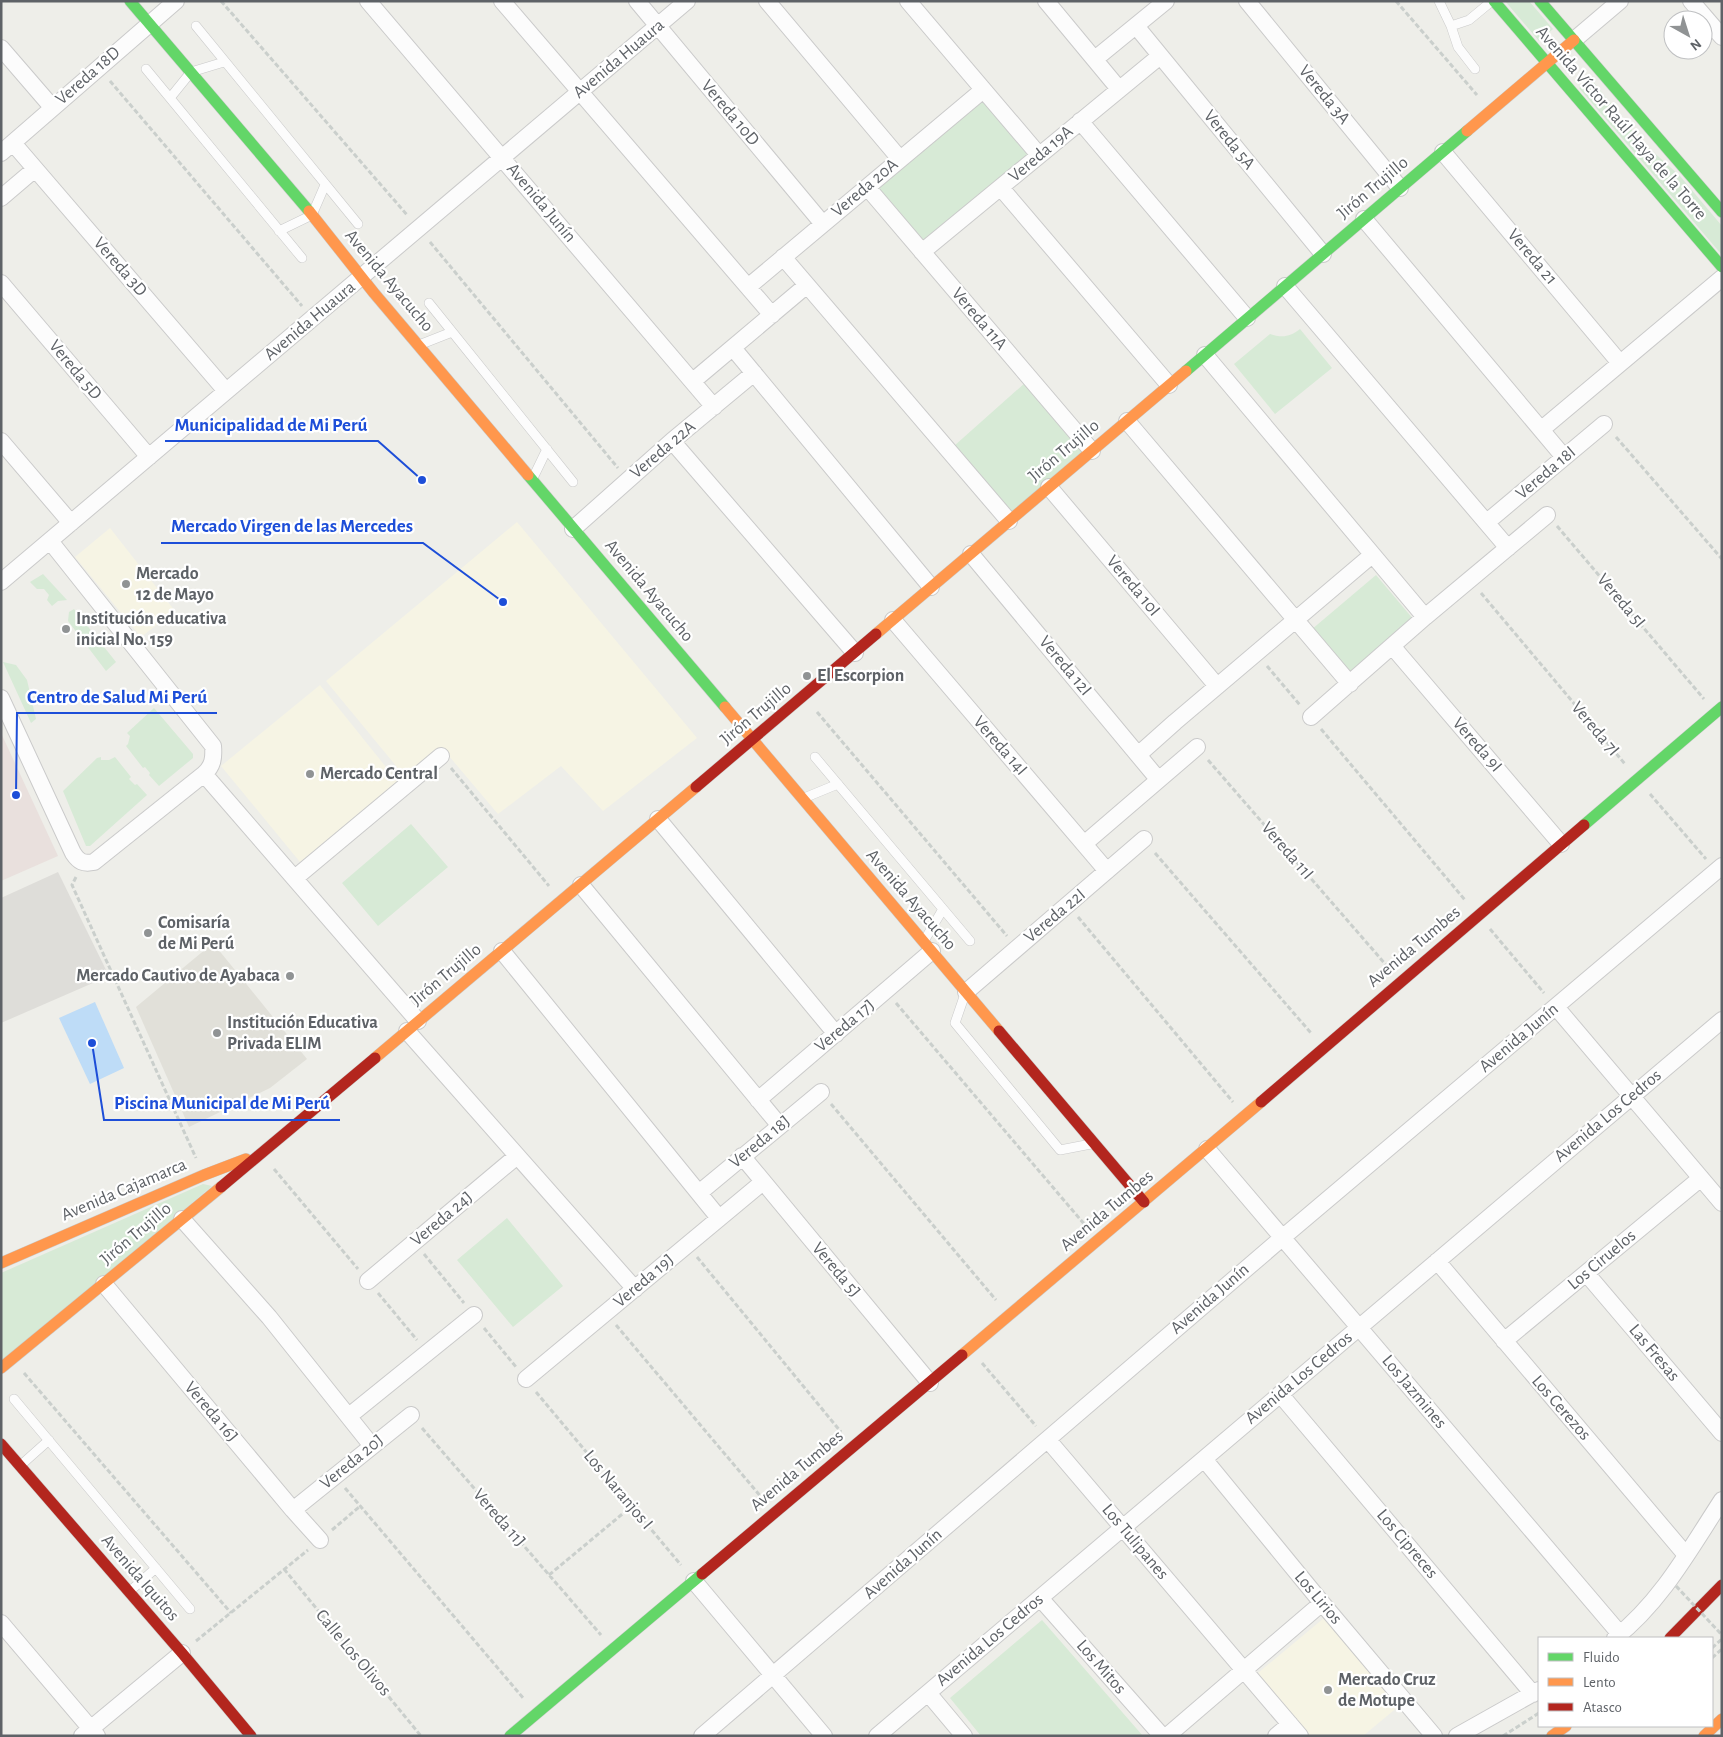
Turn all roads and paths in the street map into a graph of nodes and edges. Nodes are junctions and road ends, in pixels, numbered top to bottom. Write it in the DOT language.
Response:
graph roads {
  1 [pos="130,1"];
  2 [pos="176,1"];
  3 [pos="221,1"];
  4 [pos="368,1"];
  5 [pos="502,1"];
  6 [pos="636,1"];
  7 [pos="687,1"];
  8 [pos="767,1"];
  9 [pos="908,1"];
  10 [pos="1046,1"];
  11 [pos="1166,1"];
  12 [pos="1247,1"];
  13 [pos="1396,1"];
  14 [pos="1439,1"];
  15 [pos="1493,1"];
  16 [pos="1540,1"];
  17 [pos="1620,1"];
  18 [pos="1691,1"];
  19 [pos="149,24"];
  20 [pos="196,26"];
  21 [pos="657,26"];
  22 [pos="1136,26"];
  23 [pos="1451,26"];
  24 [pos="1722,37"];
  25 [pos="1574,40"];
  26 [pos="1,48"];
  27 [pos="1160,56"];
  28 [pos="1095,59"];
  29 [pos="224,62"];
  30 [pos="1546,63"];
  31 [pos="98,67"];
  32 [pos="146,69"];
  33 [pos="1475,69"];
  34 [pos="191,72"];
  35 [pos="1119,89"];
  36 [pos="983,90"];
  37 [pos="579,92"];
  38 [pos="170,98"];
  39 [pos="1479,98"];
  40 [pos="52,107"];
  41 [pos="1080,121"];
  42 [pos="7,148"];
  43 [pos="1443,152"];
  44 [pos="1039,156"];
  45 [pos="502,158"];
  46 [pos="900,159"];
  47 [pos="35,168"];
  48 [pos="325,185"];
  49 [pos="867,187"];
  50 [pos="1001,188"];
  51 [pos="1400,188"];
  52 [pos="1,198"];
  53 [pos="1722,212"];
  54 [pos="312,215"];
  55 [pos="1364,219"];
  56 [pos="358,224"];
  57 [pos="823,224"];
  58 [pos="419,228"];
  59 [pos="279,231"];
  60 [pos="922,252"];
  61 [pos="1323,254"];
  62 [pos="784,257"];
  63 [pos="302,258"];
  64 [pos="1722,267"];
  65 [pos="361,277"];
  66 [pos="1722,278"];
  67 [pos="1,284"];
  68 [pos="807,285"];
  69 [pos="1285,286"];
  70 [pos="748,287"];
  71 [pos="429,304"];
  72 [pos="772,315"];
  73 [pos="312,318"];
  74 [pos="1247,318"];
  75 [pos="452,332"];
  76 [pos="419,345"];
  77 [pos="733,348"];
  78 [pos="1205,355"];
  79 [pos="1620,363"];
  80 [pos="754,373"];
  81 [pos="692,381"];
  82 [pos="1169,385"];
  83 [pos="226,391"];
  84 [pos="714,407"];
  85 [pos="1127,421"];
  86 [pos="1604,424"];
  87 [pos="1542,429"];
  88 [pos="1,441"];
  89 [pos="672,441"];
  90 [pos="547,449"];
  91 [pos="1092,451"];
  92 [pos="148,457"];
  93 [pos="1564,457"];
  94 [pos="532,480"];
  95 [pos="628,480"];
  96 [pos="573,482"];
  97 [pos="1049,487"];
  98 [pos="1547,514"];
  99 [pos="1009,521"];
  100 [pos="1487,522"];
  101 [pos="71,523"];
  102 [pos="573,528"];
  103 [pos="50,541"];
  104 [pos="1508,548"];
  105 [pos="971,554"];
  106 [pos="1372,555"];
  107 [pos="1722,560"];
  108 [pos="1470,580"];
  109 [pos="1,582"];
  110 [pos="931,587"];
  111 [pos="1425,617"];
  112 [pos="1296,619"];
  113 [pos="892,620"];
  114 [pos="1392,646"];
  115 [pos="855,653"];
  116 [pos="1256,653"];
  117 [pos="1350,684"];
  118 [pos="1217,686"];
  119 [pos="804,696"];
  120 [pos="1,698"];
  121 [pos="1719,710"];
  122 [pos="1311,717"];
  123 [pos="752,740"];
  124 [pos="1197,747"];
  125 [pos="1138,755"];
  126 [pos="441,756"];
  127 [pos="815,757"];
  128 [pos="204,774"];
  129 [pos="1158,779"];
  130 [pos="1637,779"];
  131 [pos="838,784"];
  132 [pos="802,799"];
  133 [pos="658,820"];
  134 [pos="1144,839"];
  135 [pos="1084,844"];
  136 [pos="1561,844"];
  137 [pos="82,862"];
  138 [pos="1107,871"];
  139 [pos="1720,872"];
  140 [pos="295,878"];
  141 [pos="580,885"];
  142 [pos="561,901"];
  143 [pos="1068,904"];
  144 [pos="943,909"];
  145 [pos="1478,916"];
  146 [pos="970,942"];
  147 [pos="928,946"];
  148 [pos="1018,947"];
  149 [pos="502,951"];
  150 [pos="1400,981"];
  151 [pos="886,992"];
  152 [pos="966,992"];
  153 [pos="1556,1007"];
  154 [pos="412,1026"];
  155 [pos="1719,1028"];
  156 [pos="836,1034"];
  157 [pos="1324,1048"];
  158 [pos="821,1092"];
  159 [pos="1631,1096"];
  160 [pos="758,1100"];
  161 [pos="1245,1117"];
  162 [pos="780,1126"];
  163 [pos="1093,1144"];
  164 [pos="1207,1149"];
  165 [pos="261,1154"];
  166 [pos="517,1156"];
  167 [pos="742,1156"];
  168 [pos="204,1174"];
  169 [pos="1701,1178"];
  170 [pos="763,1182"];
  171 [pos="699,1193"];
  172 [pos="1144,1202"];
  173 [pos="1722,1203"];
  174 [pos="719,1218"];
  175 [pos="182,1219"];
  176 [pos="1082,1221"];
  177 [pos="1282,1238"];
  178 [pos="414,1243"];
  179 [pos="687,1245"];
  180 [pos="1437,1261"];
  181 [pos="1,1263"];
  182 [pos="1586,1273"];
  183 [pos="368,1281"];
  184 [pos="104,1284"];
  185 [pos="635,1289"];
  186 [pos="606,1313"];
  187 [pos="474,1315"];
  188 [pos="1009,1316"];
  189 [pos="1359,1327"];
  190 [pos="1504,1341"];
  191 [pos="970,1349"];
  192 [pos="427,1352"];
  193 [pos="12,1360"];
  194 [pos="1,1368"];
  195 [pos="526,1380"];
  196 [pos="930,1383"];
  197 [pos="1280,1394"];
  198 [pos="14,1399"];
  199 [pos="411,1415"];
  200 [pos="349,1416"];
  201 [pos="1722,1433"];
  202 [pos="49,1440"];
  203 [pos="1048,1440"];
  204 [pos="1,1444"];
  205 [pos="372,1446"];
  206 [pos="853,1447"];
  207 [pos="1204,1459"];
  208 [pos="20,1466"];
  209 [pos="335,1476"];
  210 [pos="1722,1500"];
  211 [pos="632,1506"];
  212 [pos="359,1507"];
  213 [pos="293,1510"];
  214 [pos="775,1513"];
  215 [pos="1123,1528"];
  216 [pos="320,1540"];
  217 [pos="1686,1555"];
  218 [pos="156,1568"];
  219 [pos="284,1570"];
  220 [pos="549,1575"];
  221 [pos="694,1581"];
  222 [pos="1722,1585"];
  223 [pos="1676,1586"];
  224 [pos="130,1592"];
  225 [pos="1040,1598"];
  226 [pos="1322,1603"];
  227 [pos="190,1609"];
  228 [pos="231,1613"];
  229 [pos="1,1623"];
  230 [pos="1722,1634"];
  231 [pos="1617,1636"];
  232 [pos="1671,1637"];
  233 [pos="613,1649"];
  234 [pos="182,1653"];
  235 [pos="1244,1670"];
  236 [pos="773,1675"];
  237 [pos="1536,1692"];
  238 [pos="928,1693"];
  239 [pos="536,1714"];
  240 [pos="1538,1715"];
  241 [pos="1722,1719"];
  242 [pos="1565,1727"];
  243 [pos="1295,1730"];
  244 [pos="90,1733"];
  245 [pos="251,1736"];
  246 [pos="421,1736"];
  247 [pos="510,1736"];
  248 [pos="702,1736"];
  249 [pos="824,1736"];
  250 [pos="877,1736"];
  251 [pos="964,1736"];
  252 [pos="1162,1736"];
  253 [pos="1167,1736"];
  254 [pos="1276,1736"];
  255 [pos="1434,1736"];
  256 [pos="1457,1736"];
  257 [pos="1503,1736"];
  258 [pos="1552,1736"];
  259 [pos="1704,1736"];
  1 -- 19 [label="main road, Avenida Ayacucho"];
  2 -- 19 [label="street, Vereda 18D"];
  3 -- 58 [label="path"];
  4 -- 45 [label="street, Avenida Junín"];
  5 -- 37 [label="street"];
  6 -- 21 [label="street, Vereda 10D"];
  7 -- 21 [label="street, Avenida Huaura"];
  8 -- 46 [label="street"];
  9 -- 36 [label="street"];
  10 -- 28 [label="street"];
  11 -- 22 [label="street"];
  12 -- 51 [label="street, Vereda 3A"];
  13 -- 39 [label="path"];
  14 -- 23 [label="lane"];
  15 -- 23 [label="lane"];
  15 -- 30 [label="main road, Avenida Víctor Raúl Haya de la Torre"];
  16 -- 25 [label="main road, Avenida Víctor Raúl Haya de la Torre"];
  17 -- 25 [label="street"];
  18 -- 24 [label="street"];
  19 -- 31 [label="street, Vereda 18D"];
  19 -- 34 [label="main road, Avenida Ayacucho"];
  20 -- 29 [label="lane"];
  21 -- 37 [label="street, Avenida Huaura"];
  21 -- 57 [label="street, Vereda 10D"];
  22 -- 27 [label="street, Vereda 5A"];
  22 -- 28 [label="street"];
  23 -- 33 [label="lane"];
  25 -- 30 [label="main road, Jirón Trujillo"];
  25 -- 53 [label="main road, Avenida Víctor Raúl Haya de la Torre"];
  26 -- 40 [label="street"];
  27 -- 35 [label="street, Vereda 19A"];
  27 -- 61 [label="street, Vereda 5A"];
  28 -- 35 [label="street"];
  29 -- 34 [label="lane"];
  29 -- 48 [label="lane"];
  30 -- 43 [label="main road, Jirón Trujillo"];
  30 -- 64 [label="main road, Avenida Víctor Raúl Haya de la Torre"];
  31 -- 40 [label="street, Vereda 18D"];
  31 -- 73 [label="path"];
  32 -- 38 [label="lane"];
  34 -- 38 [label="lane"];
  34 -- 54 [label="main road, Avenida Ayacucho"];
  35 -- 41 [label="street, Vereda 19A"];
  36 -- 44 [label="street"];
  36 -- 46 [label="street, Vereda 20A"];
  37 -- 45 [label="street, Avenida Huaura"];
  37 -- 70 [label="street"];
  38 -- 59 [label="lane"];
  40 -- 42 [label="street, Vereda 18D"];
  41 -- 44 [label="street, Vereda 19A"];
  41 -- 74 [label="street"];
  42 -- 47 [label="street, Vereda 3D"];
  43 -- 51 [label="main road, Jirón Trujillo"];
  43 -- 79 [label="street, Vereda 21"];
  44 -- 50 [label="street, Vereda 19A"];
  45 -- 58 [label="street, Avenida Huaura"];
  45 -- 81 [label="street, Avenida Junín"];
  46 -- 49 [label="street, Vereda 20A"];
  47 -- 52 [label="street"];
  47 -- 83 [label="street, Vereda 3D"];
  48 -- 54 [label="lane"];
  48 -- 56 [label="lane"];
  49 -- 57 [label="street, Vereda 20A"];
  49 -- 60 [label="street, Vereda 11A"];
  50 -- 60 [label="street, Vereda 19A"];
  50 -- 82 [label="street"];
  51 -- 55 [label="main road, Jirón Trujillo"];
  54 -- 59 [label="lane"];
  54 -- 65 [label="main road, Avenida Ayacucho"];
  55 -- 61 [label="main road, Jirón Trujillo"];
  55 -- 87 [label="street"];
  57 -- 62 [label="street, Vereda 20A"];
  58 -- 65 [label="street, Avenida Huaura"];
  58 -- 95 [label="path"];
  59 -- 63 [label="lane"];
  60 -- 91 [label="street, Vereda 11A"];
  61 -- 69 [label="main road, Jirón Trujillo"];
  62 -- 68 [label="street"];
  62 -- 70 [label="street, Vereda 20A"];
  65 -- 73 [label="street, Avenida Huaura"];
  65 -- 76 [label="main road, Avenida Ayacucho"];
  66 -- 79 [label="street"];
  67 -- 92 [label="street, Vereda 5D"];
  68 -- 72 [label="street"];
  68 -- 99 [label="street"];
  69 -- 74 [label="main road, Jirón Trujillo"];
  69 -- 100 [label="street"];
  70 -- 72 [label="street"];
  71 -- 75 [label="lane"];
  72 -- 77 [label="street"];
  73 -- 83 [label="street, Avenida Huaura"];
  74 -- 78 [label="main road, Jirón Trujillo"];
  75 -- 76 [label="lane"];
  75 -- 90 [label="lane"];
  76 -- 94 [label="main road, Avenida Ayacucho"];
  77 -- 80 [label="street"];
  77 -- 81 [label="street"];
  78 -- 82 [label="main road, Jirón Trujillo"];
  78 -- 106 [label="street"];
  79 -- 87 [label="street"];
  80 -- 84 [label="street, Vereda 22A"];
  80 -- 110 [label="street"];
  81 -- 84 [label="street, Avenida Junín"];
  82 -- 85 [label="main road, Jirón Trujillo"];
  83 -- 92 [label="street, Avenida Huaura"];
  84 -- 89 [label="street, Vereda 22A"];
  85 -- 91 [label="main road, Jirón Trujillo"];
  85 -- 112 [label="street"];
  86 -- 93 [label="street, Vereda 18I"];
  86 -- 107 [label="path"];
  87 -- 93 [label="street"];
  88 -- 101 [label="street"];
  89 -- 95 [label="street, Vereda 22A"];
  89 -- 115 [label="street"];
  90 -- 94 [label="lane"];
  90 -- 96 [label="lane"];
  91 -- 97 [label="main road, Jirón Trujillo"];
  92 -- 101 [label="street, Avenida Huaura"];
  93 -- 100 [label="street, Vereda 18I"];
  94 -- 102 [label="main road, Avenida Ayacucho"];
  95 -- 102 [label="street, Vereda 22A"];
  97 -- 99 [label="main road, Jirón Trujillo"];
  97 -- 118 [label="street, Vereda 10I"];
  98 -- 104 [label="street"];
  98 -- 121 [label="path, Vereda 5I"];
  99 -- 105 [label="main road, Jirón Trujillo"];
  100 -- 104 [label="street"];
  101 -- 103 [label="street, Avenida Huaura"];
  102 -- 123 [label="main road, Avenida Ayacucho"];
  103 -- 109 [label="street, Avenida Huaura"];
  103 -- 128 [label="street"];
  104 -- 108 [label="street"];
  105 -- 110 [label="main road, Jirón Trujillo"];
  105 -- 125 [label="street, Vereda 12I"];
  106 -- 111 [label="street"];
  106 -- 112 [label="street"];
  108 -- 111 [label="street"];
  108 -- 130 [label="path, Vereda 7I"];
  110 -- 113 [label="main road, Jirón Trujillo"];
  111 -- 114 [label="street"];
  112 -- 116 [label="street"];
  112 -- 117 [label="street"];
  113 -- 115 [label="main road, Jirón Trujillo"];
  113 -- 135 [label="street, Vereda 14I"];
  114 -- 117 [label="street"];
  114 -- 136 [label="street, Vereda 9I"];
  115 -- 119 [label="main road, Jirón Trujillo"];
  116 -- 118 [label="street"];
  116 -- 122 [label="path"];
  117 -- 122 [label="street"];
  118 -- 125 [label="street"];
  119 -- 123 [label="main road, Jirón Trujillo"];
  119 -- 148 [label="path"];
  120 -- 137 [label="street"];
  121 -- 130 [label="main road, Avenida Tumbes"];
  122 -- 145 [label="path"];
  123 -- 132 [label="main road, Avenida Ayacucho"];
  123 -- 133 [label="main road, Jirón Trujillo"];
  124 -- 129 [label="street"];
  124 -- 150 [label="path, Vereda 11I"];
  125 -- 129 [label="street, Vereda 12I"];
  126 -- 140 [label="street"];
  126 -- 142 [label="path"];
  127 -- 131 [label="lane"];
  128 -- 137 [label="street"];
  128 -- 140 [label="street"];
  129 -- 135 [label="street"];
  130 -- 136 [label="main road, Avenida Tumbes"];
  130 -- 139 [label="path, Vereda 7I"];
  131 -- 132 [label="lane"];
  131 -- 144 [label="lane"];
  132 -- 147 [label="main road, Avenida Ayacucho"];
  133 -- 141 [label="main road, Jirón Trujillo"];
  133 -- 156 [label="street"];
  134 -- 138 [label="street, Vereda 22I"];
  134 -- 157 [label="path"];
  135 -- 138 [label="street, Vereda 14I"];
  136 -- 145 [label="main road, Avenida Tumbes"];
  137 -- 168 [label="path"];
  138 -- 143 [label="street, Vereda 22I"];
  139 -- 153 [label="street, Avenida Junín"];
  140 -- 154 [label="street"];
  141 -- 142 [label="main road, Jirón Trujillo"];
  141 -- 160 [label="street"];
  142 -- 149 [label="main road, Jirón Trujillo"];
  143 -- 148 [label="street, Vereda 22I"];
  143 -- 161 [label="path"];
  144 -- 146 [label="lane"];
  144 -- 147 [label="lane"];
  145 -- 150 [label="main road, Avenida Tumbes"];
  145 -- 153 [label="path"];
  147 -- 151 [label="street, Vereda 17J"];
  147 -- 152 [label="main road, Avenida Ayacucho"];
  148 -- 152 [label="street, Vereda 22I"];
  149 -- 154 [label="main road, Jirón Trujillo"];
  149 -- 171 [label="street"];
  150 -- 157 [label="main road, Avenida Tumbes"];
  151 -- 156 [label="street, Vereda 17J"];
  151 -- 176 [label="path"];
  152 -- 163 [label="main road, Avenida Ayacucho"];
  152 -- 163 [label="lane"];
  153 -- 159 [label="street"];
  153 -- 177 [label="street, Avenida Junín"];
  154 -- 165 [label="main road, Jirón Trujillo"];
  154 -- 166 [label="street"];
  155 -- 159 [label="street, Avenida Los Cedros"];
  156 -- 160 [label="street, Vereda 17J"];
  157 -- 161 [label="main road, Avenida Tumbes"];
  158 -- 162 [label="street, Vereda 18J"];
  158 -- 188 [label="path"];
  159 -- 169 [label="street"];
  159 -- 180 [label="street, Avenida Los Cedros"];
  160 -- 162 [label="street"];
  161 -- 164 [label="main road, Avenida Tumbes"];
  162 -- 167 [label="street, Vereda 18J"];
  163 -- 172 [label="main road, Avenida Ayacucho"];
  164 -- 172 [label="main road, Avenida Tumbes"];
  164 -- 177 [label="street, Los Jazmines"];
  165 -- 168 [label="main road, Avenida Cajamarca"];
  165 -- 175 [label="main road, Jirón Trujillo"];
  165 -- 183 [label="path"];
  166 -- 178 [label="street, Vereda 24J"];
  166 -- 185 [label="street"];
  167 -- 170 [label="street, Vereda 5J"];
  167 -- 171 [label="street, Vereda 18J"];
  168 -- 181 [label="main road, Avenida Cajamarca"];
  169 -- 173 [label="street"];
  169 -- 182 [label="street, Los Ciruelos"];
  170 -- 174 [label="street, Vereda 19J"];
  170 -- 196 [label="street, Vereda 5J"];
  171 -- 174 [label="street"];
  172 -- 188 [label="main road, Avenida Tumbes"];
  174 -- 179 [label="street, Vereda 19J"];
  175 -- 184 [label="main road, Jirón Trujillo"];
  175 -- 200 [label="street"];
  177 -- 189 [label="street, Los Jazmines"];
  177 -- 203 [label="street, Avenida Junín"];
  178 -- 183 [label="street, Vereda 24J"];
  178 -- 187 [label="path, Los Naranjos I"];
  179 -- 185 [label="street, Vereda 19J"];
  179 -- 206 [label="path"];
  180 -- 189 [label="street, Avenida Los Cedros"];
  180 -- 190 [label="street, Los Cerezos"];
  182 -- 190 [label="street, Los Ciruelos"];
  182 -- 201 [label="street, Las Fresas"];
  183 -- 192 [label="path"];
  184 -- 193 [label="main road, Jirón Trujillo"];
  184 -- 213 [label="street, Vereda 16J"];
  185 -- 186 [label="street, Vereda 19J"];
  186 -- 195 [label="street, Vereda 19J"];
  186 -- 214 [label="path"];
  187 -- 192 [label="street"];
  187 -- 195 [label="path, Los Naranjos I"];
  188 -- 191 [label="main road, Avenida Tumbes"];
  189 -- 197 [label="street, Avenida Los Cedros"];
  189 -- 231 [label="street, Los Jazmines"];
  190 -- 217 [label="street, Los Cerezos"];
  191 -- 196 [label="main road, Avenida Tumbes"];
  191 -- 203 [label="path"];
  192 -- 200 [label="street"];
  193 -- 194 [label="main road, Jirón Trujillo"];
  193 -- 228 [label="path"];
  195 -- 211 [label="path, Los Naranjos I"];
  196 -- 206 [label="main road, Avenida Tumbes"];
  197 -- 207 [label="street, Avenida Los Cedros"];
  197 -- 237 [label="street, Los Cipreces"];
  198 -- 202 [label="lane"];
  199 -- 205 [label="street, Vereda 20J"];
  199 -- 220 [label="path, Vereda 11J"];
  200 -- 205 [label="street"];
  202 -- 208 [label="lane"];
  202 -- 218 [label="lane"];
  203 -- 215 [label="street, Los Tulipanes"];
  203 -- 236 [label="street, Avenida Junín"];
  204 -- 208 [label="main road, Avenida Iquitos"];
  205 -- 209 [label="street, Vereda 20J"];
  206 -- 214 [label="main road, Avenida Tumbes"];
  207 -- 215 [label="street, Avenida Los Cedros"];
  207 -- 226 [label="street, Los Lirios"];
  208 -- 224 [label="main road, Avenida Iquitos"];
  209 -- 212 [label="path"];
  209 -- 213 [label="street, Vereda 20J"];
  210 -- 217 [label="street"];
  211 -- 220 [label="path"];
  211 -- 221 [label="path, Los Naranjos I"];
  212 -- 216 [label="path"];
  212 -- 239 [label="path"];
  213 -- 216 [label="street, Vereda 16J"];
  214 -- 221 [label="main road, Avenida Tumbes"];
  215 -- 225 [label="street, Avenida Los Cedros"];
  215 -- 235 [label="street, Los Tulipanes"];
  216 -- 219 [label="path"];
  217 -- 231 [label="street"];
  218 -- 224 [label="lane"];
  218 -- 227 [label="lane"];
  219 -- 228 [label="path"];
  219 -- 246 [label="path, Calle Los Olivos"];
  220 -- 233 [label="path, Vereda 11J"];
  221 -- 233 [label="main road, Avenida Tumbes"];
  221 -- 236 [label="street"];
  222 -- 232 [label="main road"];
  223 -- 230 [label="path, bridge"];
  224 -- 234 [label="main road, Avenida Iquitos"];
  225 -- 238 [label="street, Avenida Los Cedros"];
  225 -- 252 [label="street, Los Mitos"];
  226 -- 235 [label="street"];
  226 -- 255 [label="street, Los Lirios"];
  228 -- 234 [label="path"];
  229 -- 244 [label="street"];
  233 -- 239 [label="main road, Avenida Tumbes"];
  234 -- 244 [label="street"];
  234 -- 245 [label="main road, Avenida Iquitos"];
  235 -- 243 [label="street, Los Tulipanes"];
  235 -- 253 [label="street"];
  236 -- 248 [label="street, Avenida Junín"];
  236 -- 249 [label="street"];
  237 -- 256 [label="street"];
  238 -- 250 [label="street, Avenida Los Cedros"];
  238 -- 251 [label="street"];
  239 -- 247 [label="main road, Avenida Tumbes"];
  240 -- 257 [label="path"];
  241 -- 259 [label="main road"];
  242 -- 258 [label="main road"];
  243 -- 254 [label="street"];
}
